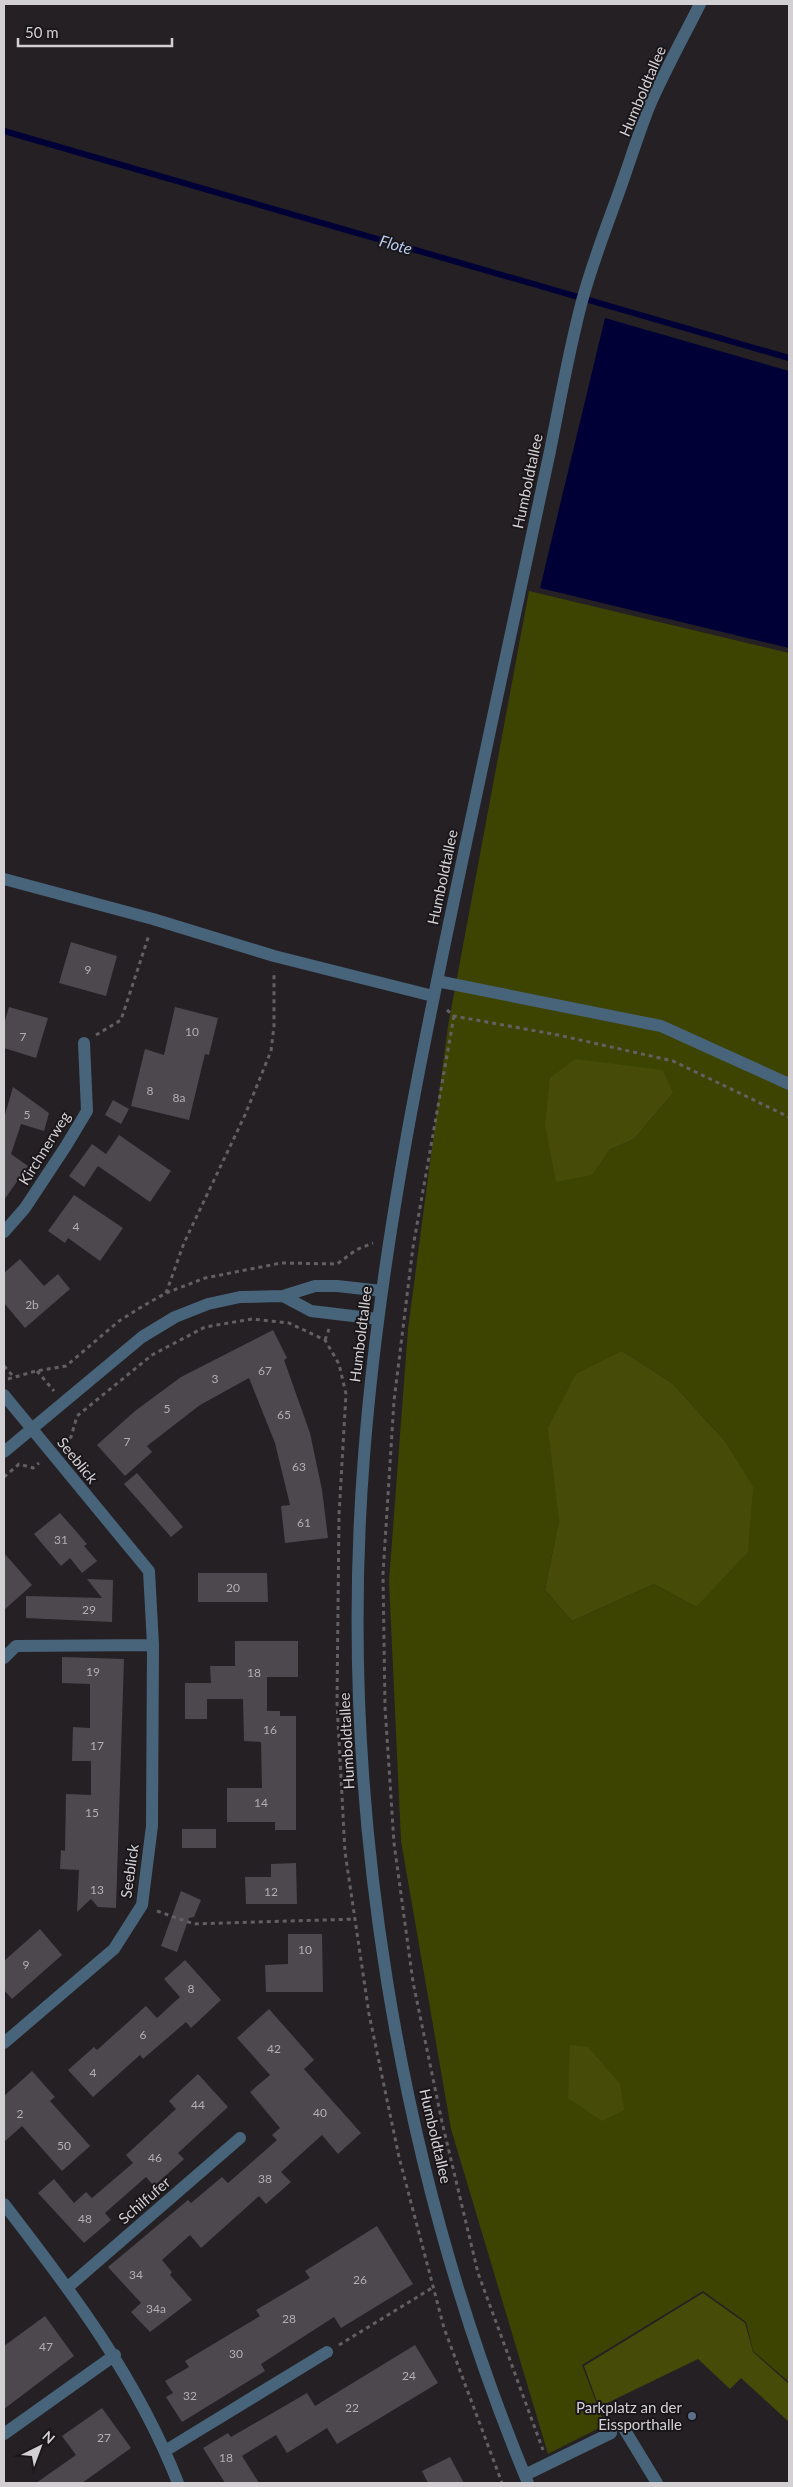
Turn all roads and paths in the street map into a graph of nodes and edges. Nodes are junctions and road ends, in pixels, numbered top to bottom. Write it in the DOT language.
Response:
graph roads {
  1 [pos="700,4"];
  2 [pos="4,879"];
  3 [pos="153,919"];
  4 [pos="274,956"];
  5 [pos="437,981"];
  6 [pos="433,996"];
  7 [pos="84,1043"];
  8 [pos="789,1084"];
  9 [pos="789,1117"];
  10 [pos="4,1232"];
  11 [pos="382,1291"];
  12 [pos="166,1293"];
  13 [pos="283,1296"];
  14 [pos="378,1318"];
  15 [pos="325,1340"];
  16 [pos="4,1366"];
  17 [pos="13,1376"];
  18 [pos="4,1394"];
  19 [pos="32,1428"];
  20 [pos="4,1452"];
  21 [pos="51,1453"];
  22 [pos="4,1477"];
  23 [pos="153,1645"];
  24 [pos="4,1658"];
  25 [pos="142,1906"];
  26 [pos="355,1919"];
  27 [pos="4,2043"];
  28 [pos="240,2138"];
  29 [pos="4,2204"];
  30 [pos="68,2287"];
  31 [pos="432,2288"];
  32 [pos="327,2352"];
  33 [pos="115,2355"];
  34 [pos="623,2427"];
  35 [pos="611,2433"];
  36 [pos="4,2434"];
  37 [pos="165,2450"];
  38 [pos="548,2464"];
  39 [pos="526,2479"];
  40 [pos="178,2483"];
  41 [pos="657,2483"];
  1 -- 5 [label="street, Humboldtallee"];
  2 -- 3 [label="street"];
  3 -- 4 [label="street"];
  3 -- 7 [label="path"];
  4 -- 6 [label="street"];
  4 -- 12 [label="path"];
  5 -- 6 [label="street, Humboldtallee"];
  5 -- 8 [label="street"];
  6 -- 11 [label="street, Humboldtallee"];
  7 -- 10 [label="street, Kirchnerweg"];
  9 -- 38 [label="path"];
  11 -- 13 [label="street"];
  11 -- 14 [label="street, Humboldtallee"];
  13 -- 14 [label="street"];
  13 -- 19 [label="street"];
  14 -- 39 [label="street, Humboldtallee"];
  15 -- 21 [label="path"];
  16 -- 17 [label="path"];
  18 -- 19 [label="street, Seeblick"];
  19 -- 20 [label="street"];
  19 -- 21 [label="street, Seeblick"];
  21 -- 22 [label="path"];
  21 -- 23 [label="street, Seeblick"];
  23 -- 24 [label="street"];
  23 -- 25 [label="street, Seeblick"];
  25 -- 26 [label="path"];
  25 -- 27 [label="street, Seeblick"];
  28 -- 30 [label="street, Schilfufer"];
  29 -- 30 [label="street"];
  30 -- 33 [label="street"];
  31 -- 32 [label="path"];
  32 -- 37 [label="street"];
  33 -- 36 [label="street"];
  33 -- 37 [label="street"];
  34 -- 41 [label="street"];
  35 -- 38 [label="street"];
  37 -- 40 [label="street"];
  38 -- 39 [label="street"];
}
